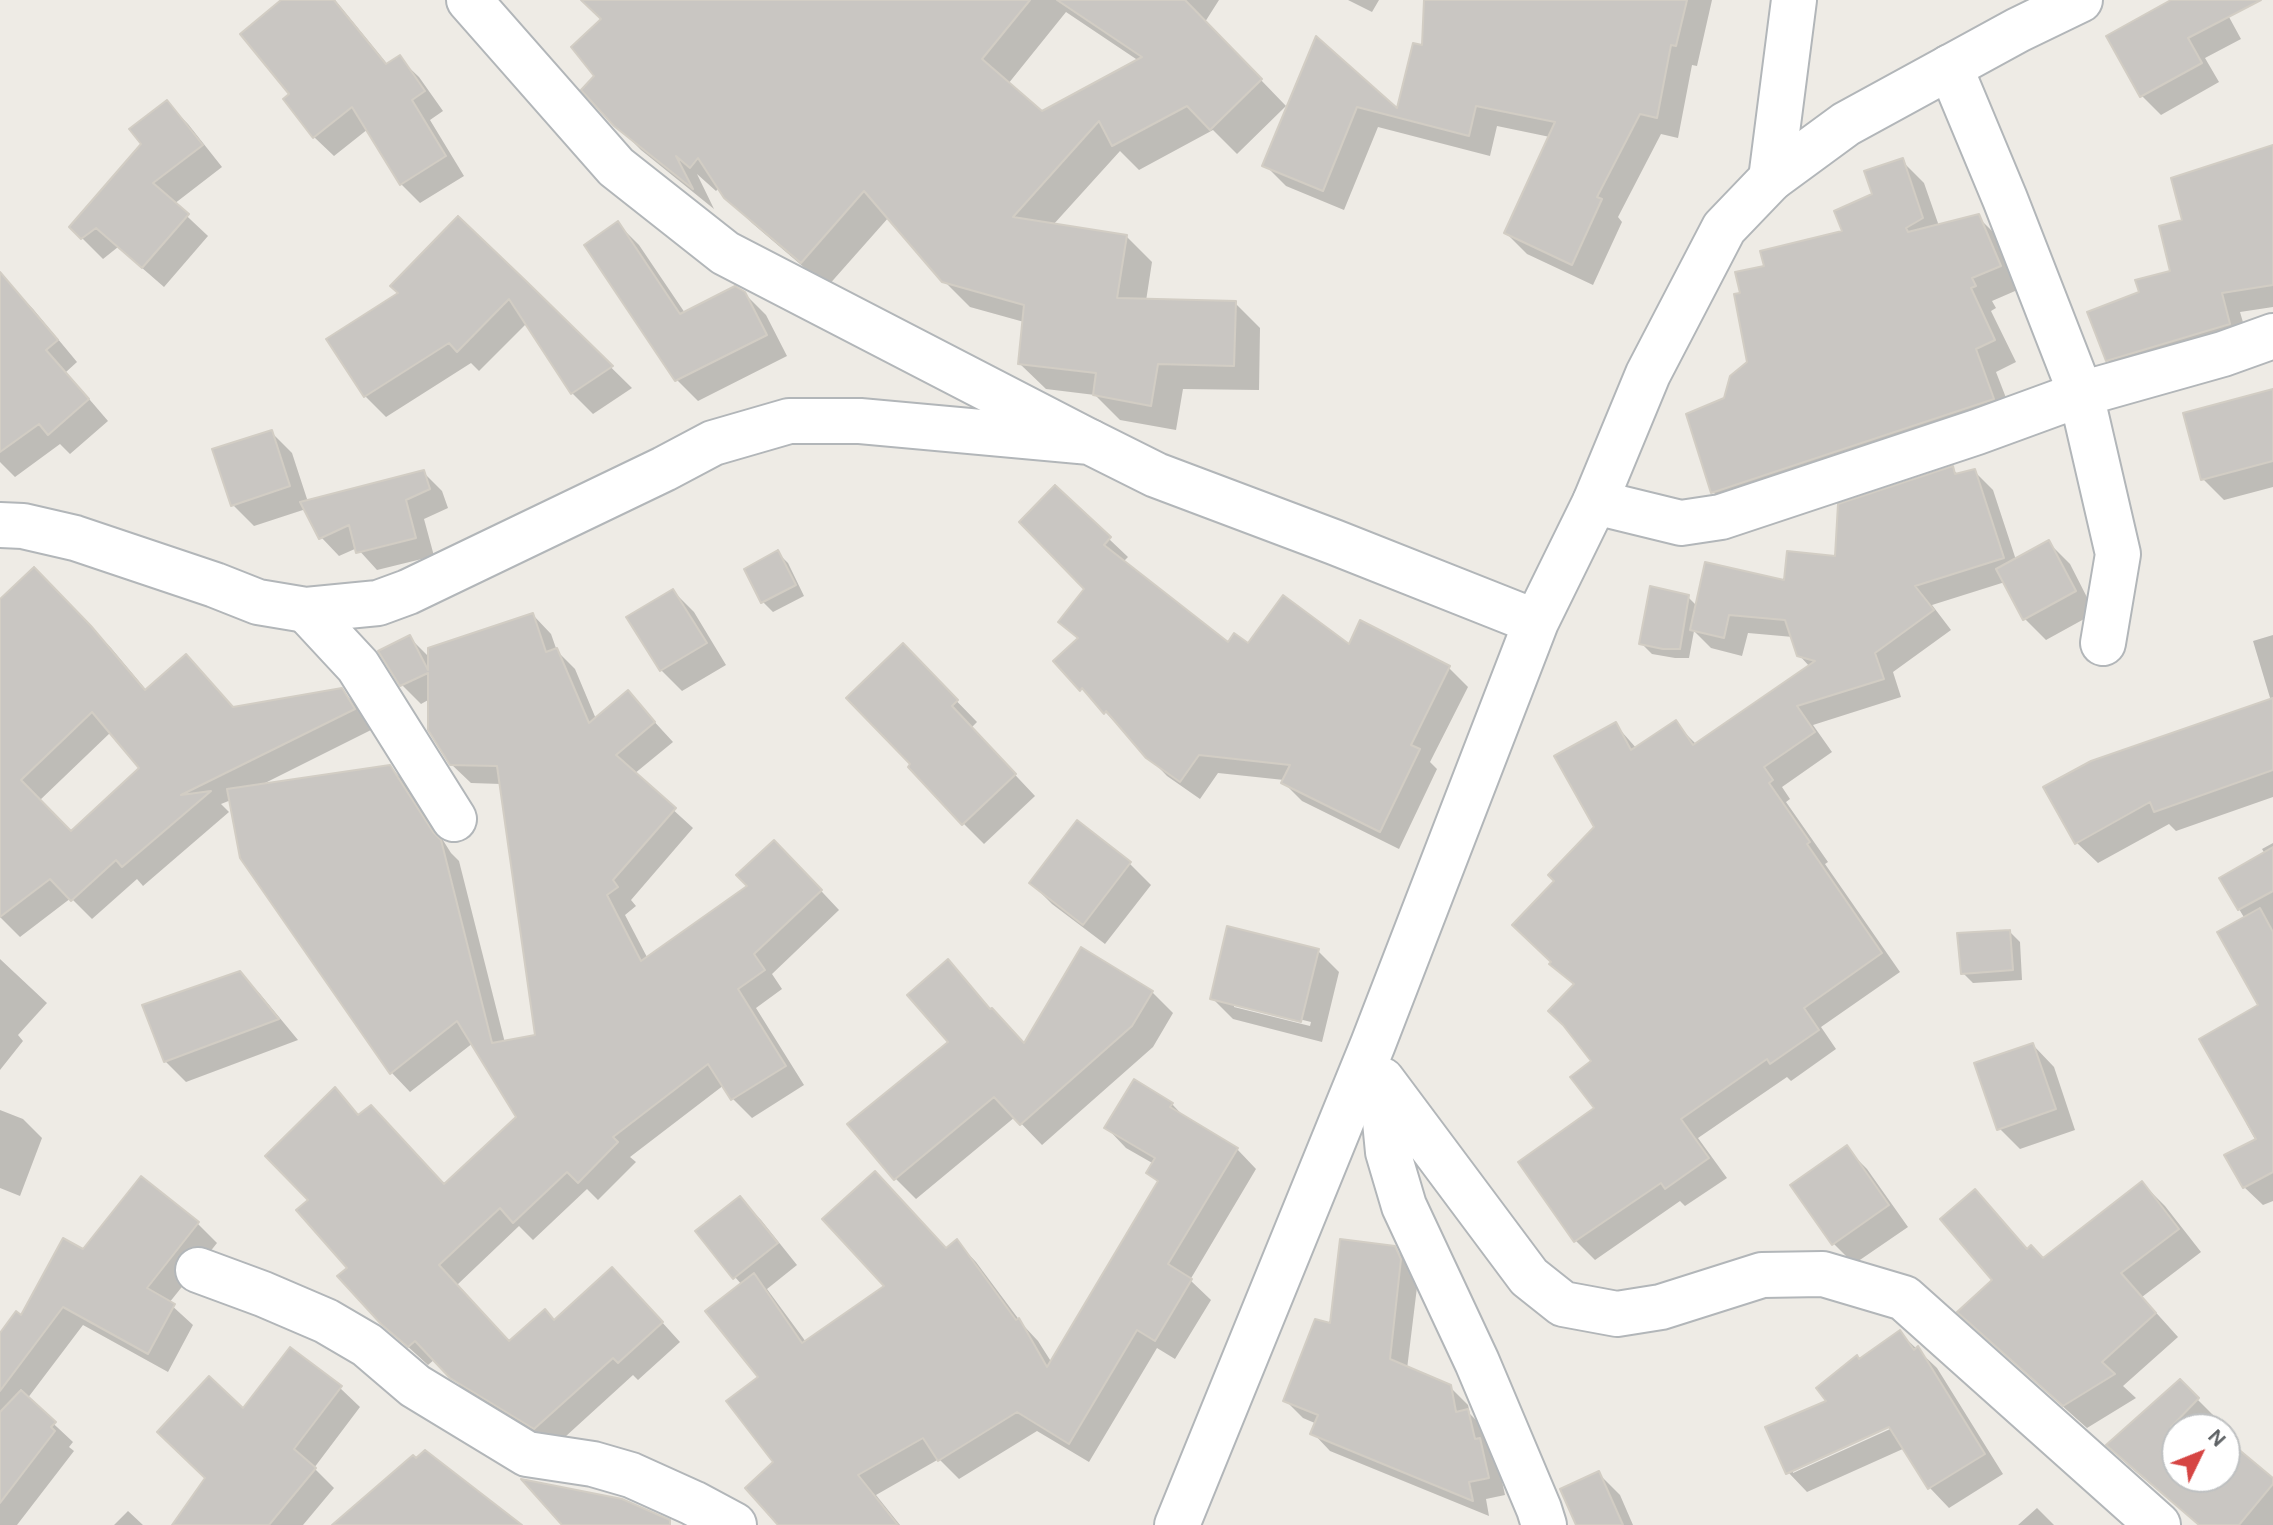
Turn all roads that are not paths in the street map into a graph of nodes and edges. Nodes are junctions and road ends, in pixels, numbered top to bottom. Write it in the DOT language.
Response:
graph roads {
  1 [pos="469,0"];
  2 [pos="1794,0"];
  3 [pos="2080,0"];
  4 [pos="1950,67"];
  5 [pos="1771,179"];
  6 [pos="2273,336"];
  7 [pos="2081,394"];
  8 [pos="1090,442"];
  9 [pos="1595,502"];
  10 [pos="0,525"];
  11 [pos="306,610"];
  12 [pos="1536,622"];
  13 [pos="2103,643"];
  14 [pos="454,819"];
  15 [pos="1377,1062"];
  16 [pos="198,1270"];
  17 [pos="734,1525"];
  18 [pos="1177,1525"];
  19 [pos="1544,1525"];
  20 [pos="2158,1525"];
  1 -- 8 [label="street"];
  2 -- 5 [label="street"];
  3 -- 4 [label="street"];
  4 -- 5 [label="street"];
  4 -- 7 [label="street"];
  5 -- 9 [label="street"];
  6 -- 7 [label="street"];
  7 -- 9 [label="street"];
  7 -- 13 [label="street"];
  8 -- 11 [label="street"];
  8 -- 12 [label="street"];
  9 -- 12 [label="street"];
  10 -- 11 [label="street"];
  11 -- 14 [label="street"];
  12 -- 15 [label="street"];
  15 -- 18 [label="street"];
  15 -- 19 [label="street"];
  15 -- 20 [label="street"];
  16 -- 17 [label="street"];
}
